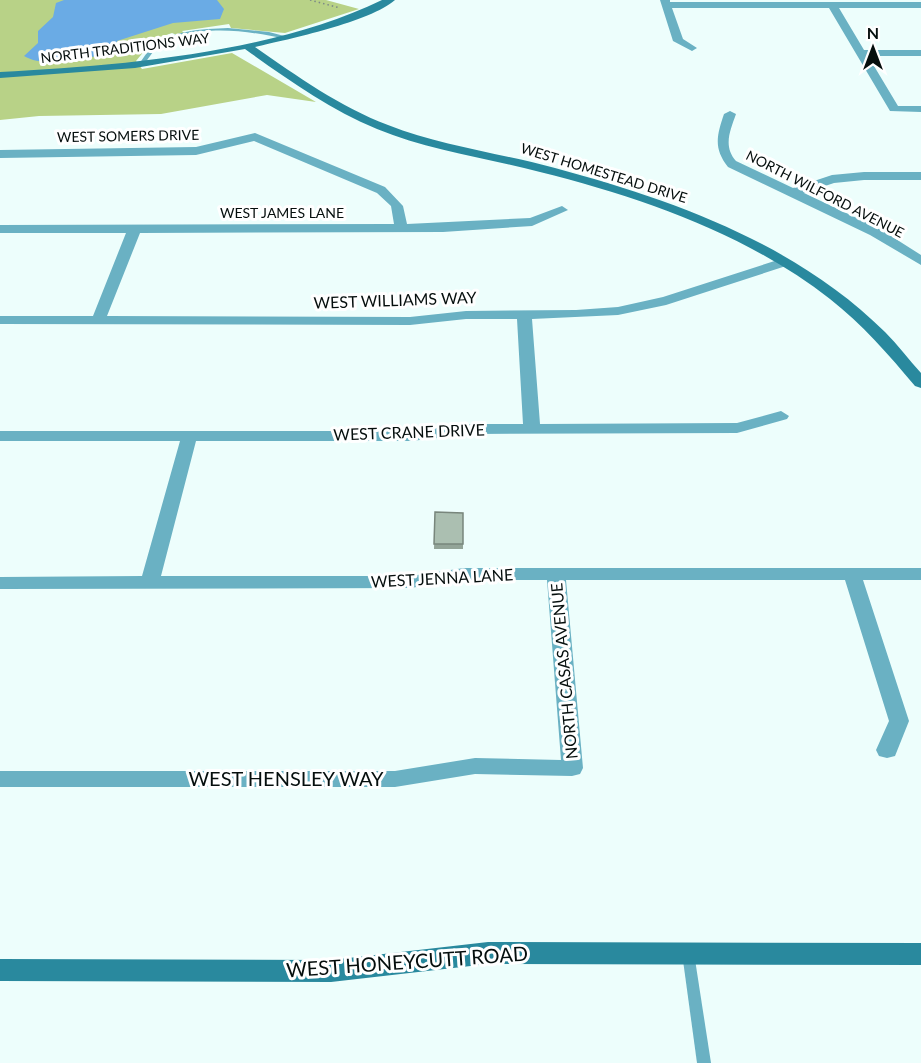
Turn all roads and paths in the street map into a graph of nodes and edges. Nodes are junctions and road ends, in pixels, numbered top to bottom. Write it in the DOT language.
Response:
graph roads {
  1 [pos="390,0"];
  2 [pos="665,2"];
  3 [pos="832,4"];
  4 [pos="921,5"];
  5 [pos="285,37"];
  6 [pos="247,46"];
  7 [pos="692,48"];
  8 [pos="862,52"];
  9 [pos="921,53"];
  10 [pos="142,64"];
  11 [pos="0,75"];
  12 [pos="921,109"];
  13 [pos="730,114"];
  14 [pos="0,154"];
  15 [pos="921,176"];
  16 [pos="792,193"];
  17 [pos="562,210"];
  18 [pos="135,228"];
  19 [pos="401,228"];
  20 [pos="0,229"];
  21 [pos="921,261"];
  22 [pos="784,262"];
  23 [pos="524,315"];
  24 [pos="0,320"];
  25 [pos="98,321"];
  26 [pos="915,366"];
  27 [pos="921,383"];
  28 [pos="782,416"];
  29 [pos="532,429"];
  30 [pos="0,436"];
  31 [pos="189,437"];
  32 [pos="556,574"];
  33 [pos="852,574"];
  34 [pos="921,574"];
  35 [pos="0,583"];
  36 [pos="150,583"];
  37 [pos="887,750"];
  38 [pos="572,768"];
  39 [pos="0,779"];
  40 [pos="688,953"];
  41 [pos="921,954"];
  42 [pos="0,970"];
  43 [pos="704,1063"];
  1 -- 5 [label="street, NORTH TRADITIONS WAY"];
  2 -- 3 [label="street"];
  2 -- 7 [label="street"];
  3 -- 4 [label="street"];
  3 -- 8 [label="street"];
  5 -- 6 [label="street, NORTH TRADITIONS WAY"];
  5 -- 10 [label="lane"];
  6 -- 10 [label="street, NORTH TRADITIONS WAY"];
  6 -- 22 [label="street, WEST HOMESTEAD DRIVE"];
  8 -- 9 [label="street"];
  8 -- 12 [label="street"];
  10 -- 11 [label="street, NORTH TRADITIONS WAY"];
  13 -- 16 [label="street, NORTH WILFORD AVENUE"];
  14 -- 19 [label="street, WEST SOMERS DRIVE"];
  15 -- 16 [label="street"];
  16 -- 21 [label="street, NORTH WILFORD AVENUE"];
  17 -- 19 [label="street, WEST JAMES LANE"];
  18 -- 19 [label="street, WEST JAMES LANE"];
  18 -- 20 [label="street, WEST JAMES LANE"];
  18 -- 25 [label="street"];
  22 -- 23 [label="street, WEST WILLIAMS WAY"];
  22 -- 26 [label="street, WEST HOMESTEAD DRIVE"];
  23 -- 25 [label="street, WEST WILLIAMS WAY"];
  23 -- 29 [label="street"];
  24 -- 25 [label="street, WEST WILLIAMS WAY"];
  26 -- 27 [label="street, WEST HOMESTEAD DRIVE"];
  28 -- 29 [label="street, WEST CRANE DRIVE"];
  29 -- 31 [label="street, WEST CRANE DRIVE"];
  30 -- 31 [label="street, WEST CRANE DRIVE"];
  31 -- 36 [label="street"];
  32 -- 33 [label="street, WEST JENNA LANE"];
  32 -- 36 [label="street, WEST JENNA LANE"];
  32 -- 38 [label="street, NORTH CASAS AVENUE"];
  33 -- 34 [label="street, WEST JENNA LANE"];
  33 -- 37 [label="street"];
  35 -- 36 [label="street, WEST JENNA LANE"];
  38 -- 39 [label="street, WEST HENSLEY WAY"];
  40 -- 41 [label="street, WEST HONEYCUTT ROAD"];
  40 -- 42 [label="street, WEST HONEYCUTT ROAD"];
  40 -- 43 [label="lane"];
}
